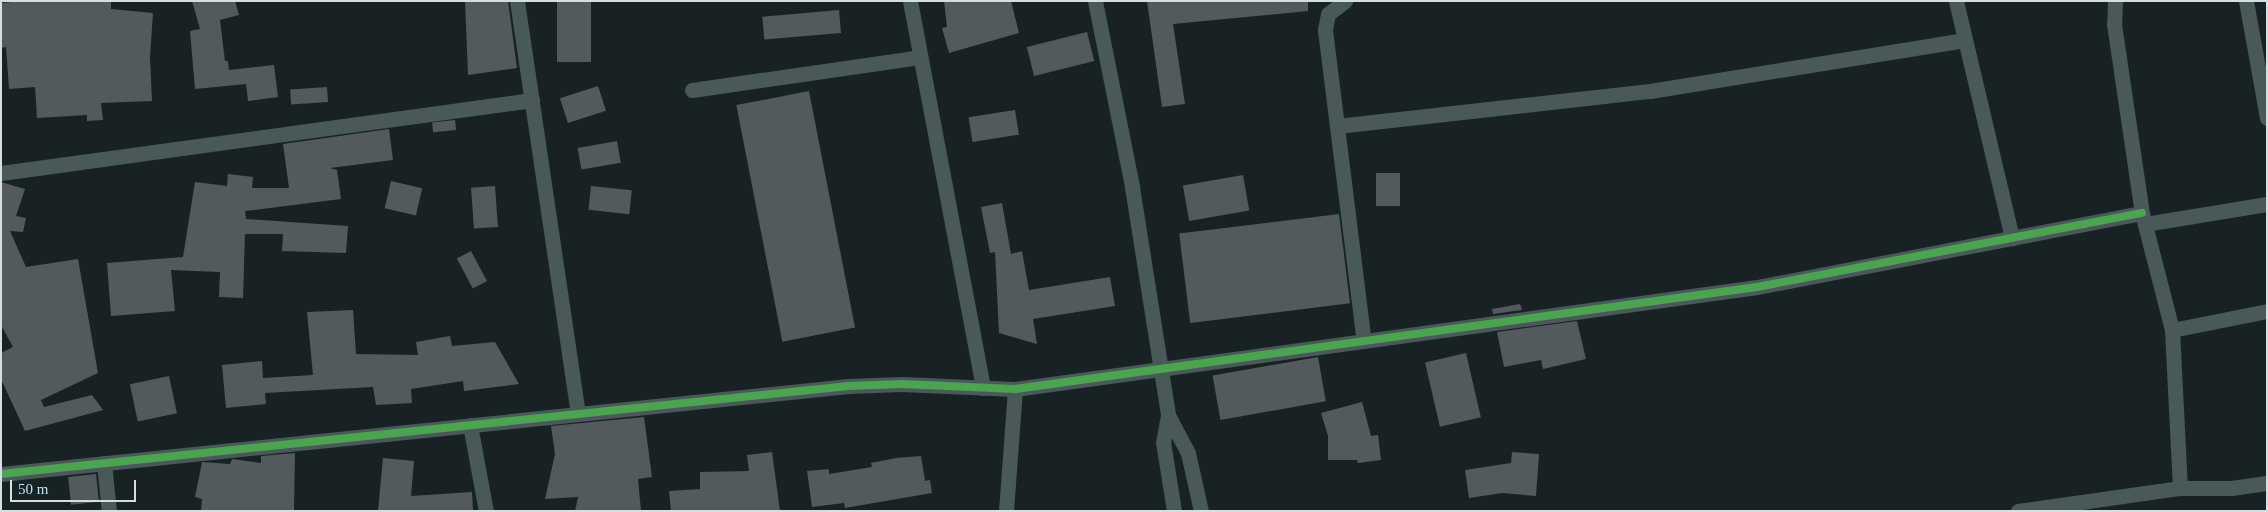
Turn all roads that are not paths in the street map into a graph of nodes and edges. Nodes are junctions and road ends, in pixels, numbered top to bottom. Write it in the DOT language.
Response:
graph roads {
  1 [pos="517,1"];
  2 [pos="910,1"];
  3 [pos="1095,1"];
  4 [pos="1345,1"];
  5 [pos="1956,1"];
  6 [pos="2115,1"];
  7 [pos="2246,1"];
  8 [pos="1965,40"];
  9 [pos="920,57"];
  10 [pos="692,90"];
  11 [pos="532,100"];
  12 [pos="2267,118"];
  13 [pos="1337,126"];
  14 [pos="1,173"];
  15 [pos="2267,204"];
  16 [pos="2143,218"];
  17 [pos="2012,238"];
  18 [pos="2267,311"];
  19 [pos="2172,330"];
  20 [pos="1364,341"];
  21 [pos="1161,368"];
  22 [pos="983,388"];
  23 [pos="1015,390"];
  24 [pos="578,412"];
  25 [pos="1168,415"];
  26 [pos="470,425"];
  27 [pos="104,463"];
  28 [pos="1,474"];
  29 [pos="2267,483"];
  30 [pos="2180,488"];
  31 [pos="109,511"];
  32 [pos="486,511"];
  33 [pos="1006,511"];
  34 [pos="1174,511"];
  35 [pos="1201,511"];
  36 [pos="2018,511"];
  1 -- 11 [label="street"];
  2 -- 9 [label="street"];
  3 -- 21 [label="street"];
  4 -- 13 [label="street"];
  5 -- 8 [label="street"];
  6 -- 16 [label="street"];
  7 -- 12 [label="street"];
  8 -- 13 [label="street"];
  8 -- 17 [label="street"];
  9 -- 10 [label="street"];
  9 -- 22 [label="street"];
  11 -- 14 [label="street"];
  11 -- 24 [label="street"];
  13 -- 20 [label="street"];
  15 -- 16 [label="street"];
  16 -- 17 [label="street"];
  16 -- 19 [label="street"];
  17 -- 20 [label="street"];
  18 -- 19 [label="street"];
  19 -- 30 [label="street"];
  20 -- 21 [label="street"];
  21 -- 23 [label="street"];
  21 -- 25 [label="street"];
  22 -- 23 [label="street"];
  22 -- 24 [label="street"];
  23 -- 33 [label="street"];
  24 -- 26 [label="street"];
  25 -- 34 [label="street"];
  25 -- 35 [label="street"];
  26 -- 27 [label="street"];
  26 -- 32 [label="street"];
  27 -- 28 [label="street"];
  27 -- 31 [label="street"];
  29 -- 30 [label="street"];
  30 -- 36 [label="street"];
}
